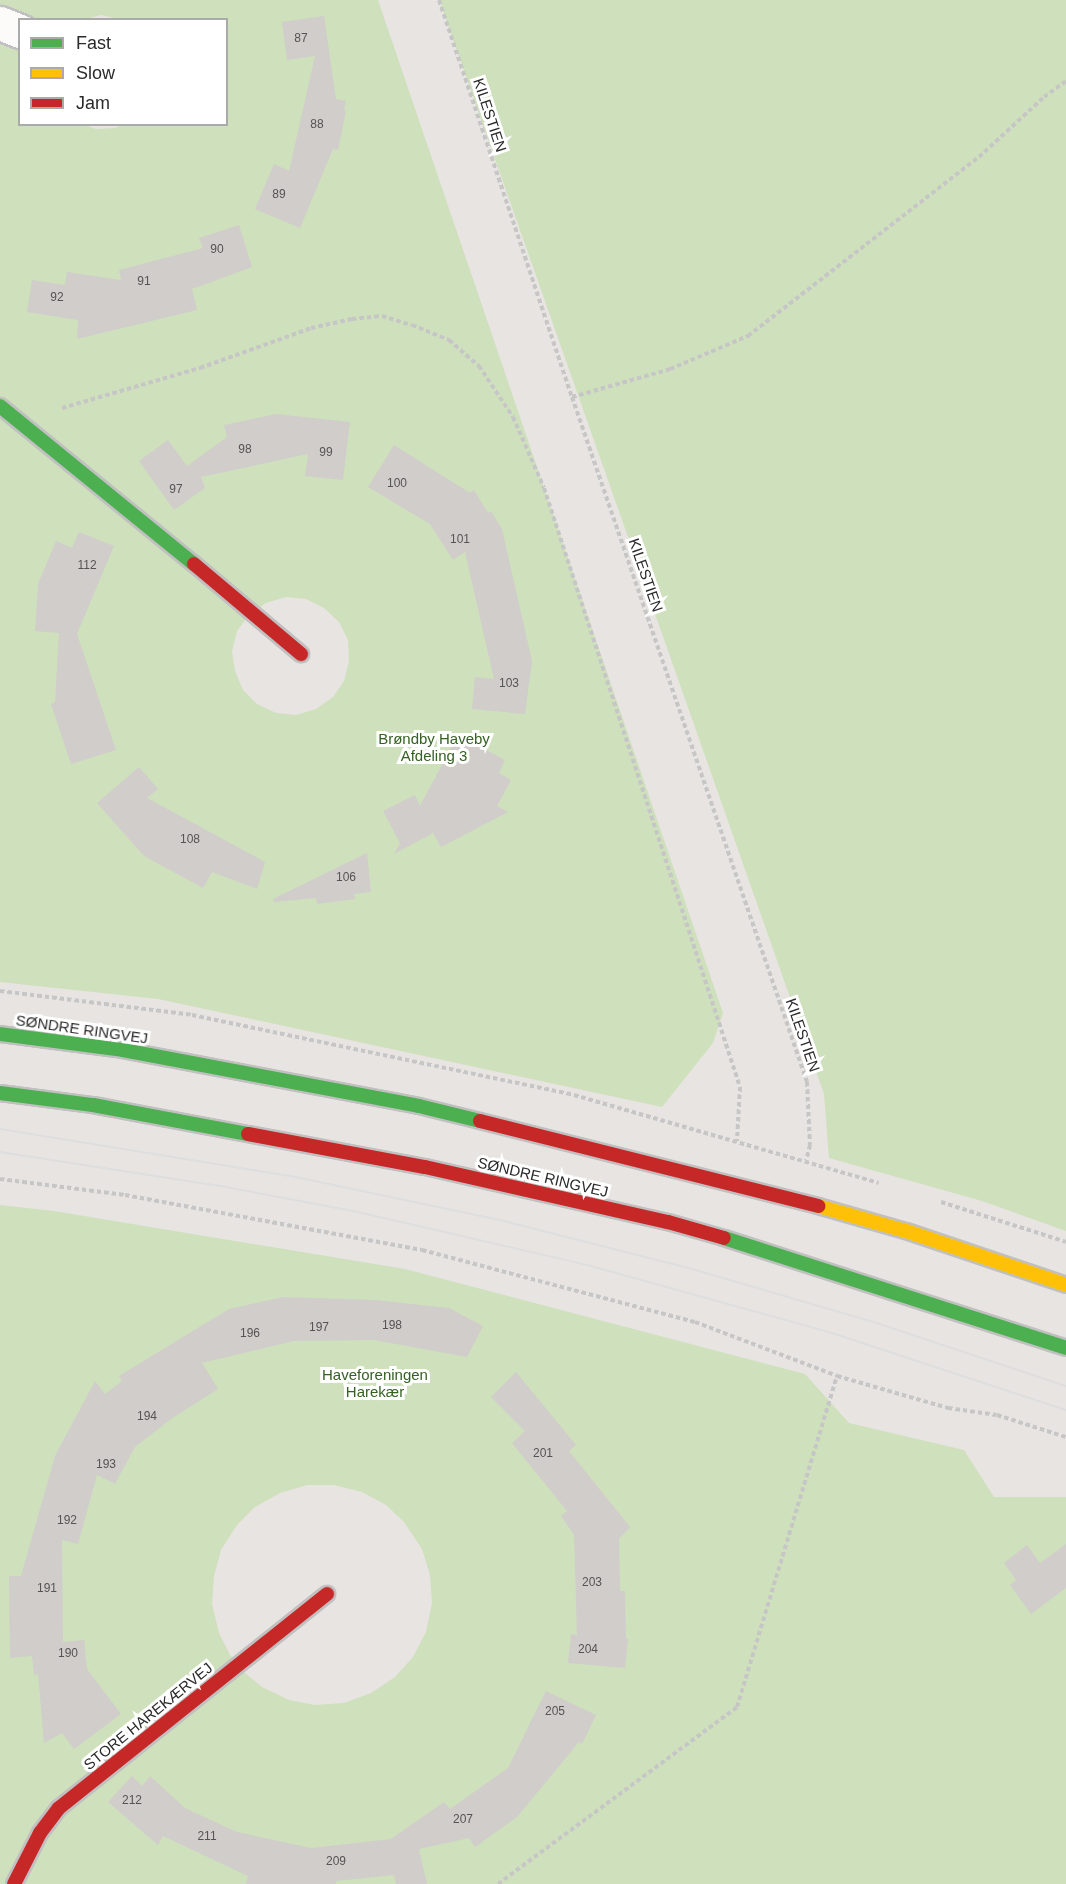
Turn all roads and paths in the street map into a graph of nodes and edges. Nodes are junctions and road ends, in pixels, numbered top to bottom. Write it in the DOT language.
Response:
graph roads {
  1 [pos="439,0"];
  2 [pos="0,22"];
  3 [pos="18,30"];
  4 [pos="1066,81"];
  5 [pos="572,397"];
  6 [pos="0,406"];
  7 [pos="17,421"];
  8 [pos="301,654"];
  9 [pos="0,1034"];
  10 [pos="0,1093"];
  11 [pos="737,1142"];
  12 [pos="806,1161"];
  13 [pos="0,1179"];
  14 [pos="1066,1285"];
  15 [pos="1066,1348"];
  16 [pos="837,1376"];
  17 [pos="1066,1437"];
  18 [pos="327,1594"];
  19 [pos="14,1884"];
  20 [pos="498,1884"];
  1 -- 5 [label="path, KILESTIEN"];
  2 -- 3 [label="street"];
  4 -- 5 [label="path"];
  5 -- 12 [label="path, KILESTIEN"];
  6 -- 7 [label="main road"];
  7 -- 8 [label="main road"];
  7 -- 11 [label="path"];
  9 -- 14 [label="main road, SØNDRE RINGVEJ"];
  10 -- 15 [label="main road, SØNDRE RINGVEJ"];
  13 -- 16 [label="path"];
  16 -- 17 [label="path"];
  16 -- 20 [label="path"];
  18 -- 19 [label="main road, STORE HAREKÆRVEJ"];
}
